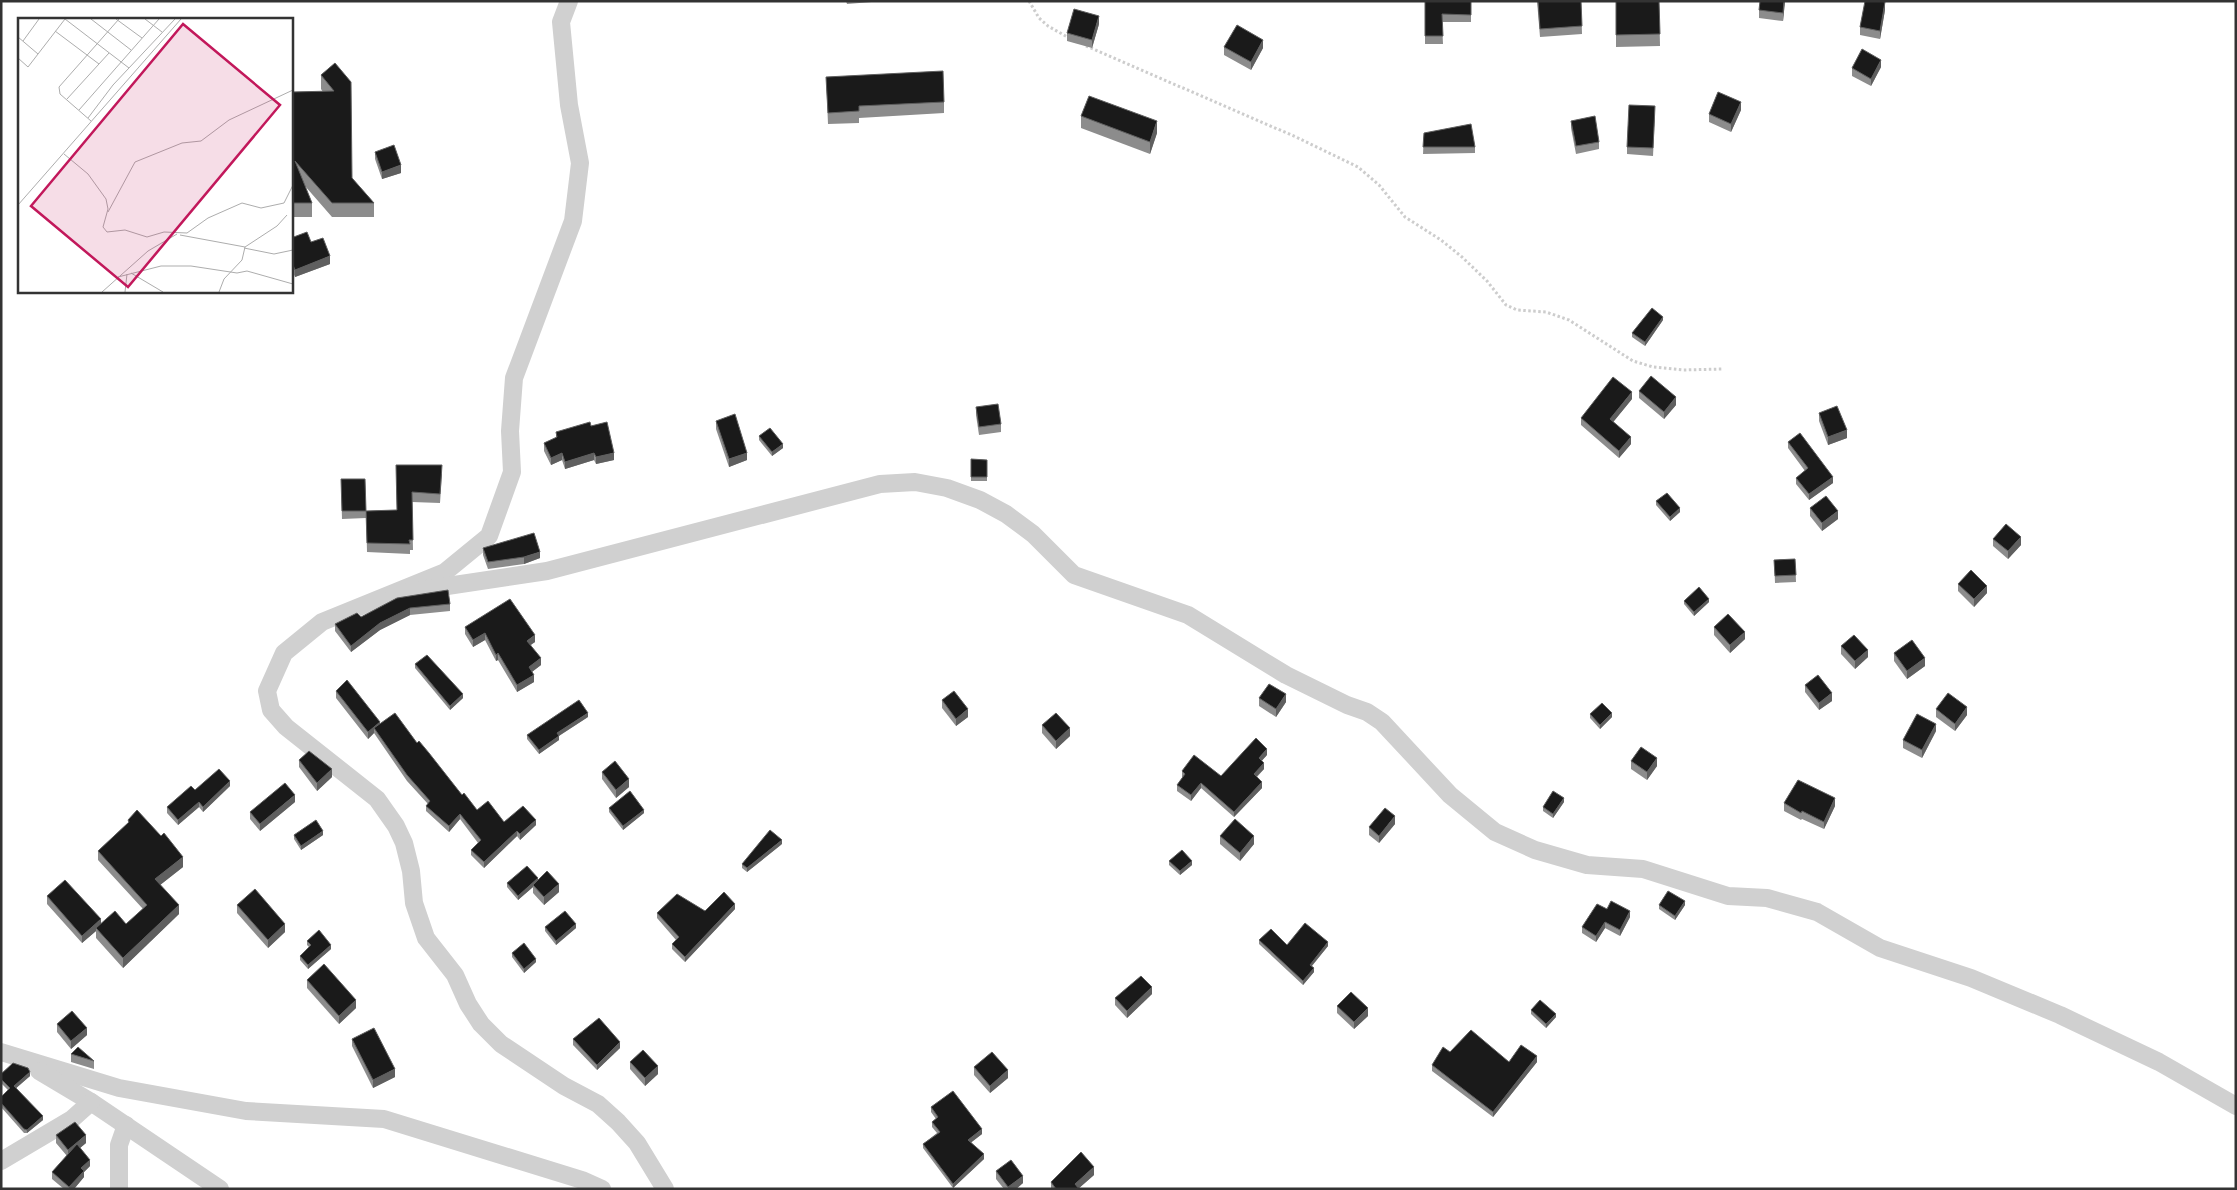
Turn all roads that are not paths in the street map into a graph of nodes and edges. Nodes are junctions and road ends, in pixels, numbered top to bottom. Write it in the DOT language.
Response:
graph roads {
  1 [pos="569,1"];
  2 [pos="394,594"];
  3 [pos="8,1055"];
  4 [pos="91,1102"];
  5 [pos="2236,1106"];
  6 [pos="126,1125"];
  7 [pos="1,1161"];
  8 [pos="119,1189"];
  9 [pos="220,1189"];
  10 [pos="602,1189"];
  11 [pos="665,1189"];
  1 -- 2 [label="street"];
  2 -- 5 [label="street"];
  2 -- 11 [label="street"];
  3 -- 4 [label="street"];
  3 -- 10 [label="street"];
  4 -- 6 [label="street"];
  4 -- 7 [label="street"];
  6 -- 8 [label="street"];
  6 -- 9 [label="street"];
}
